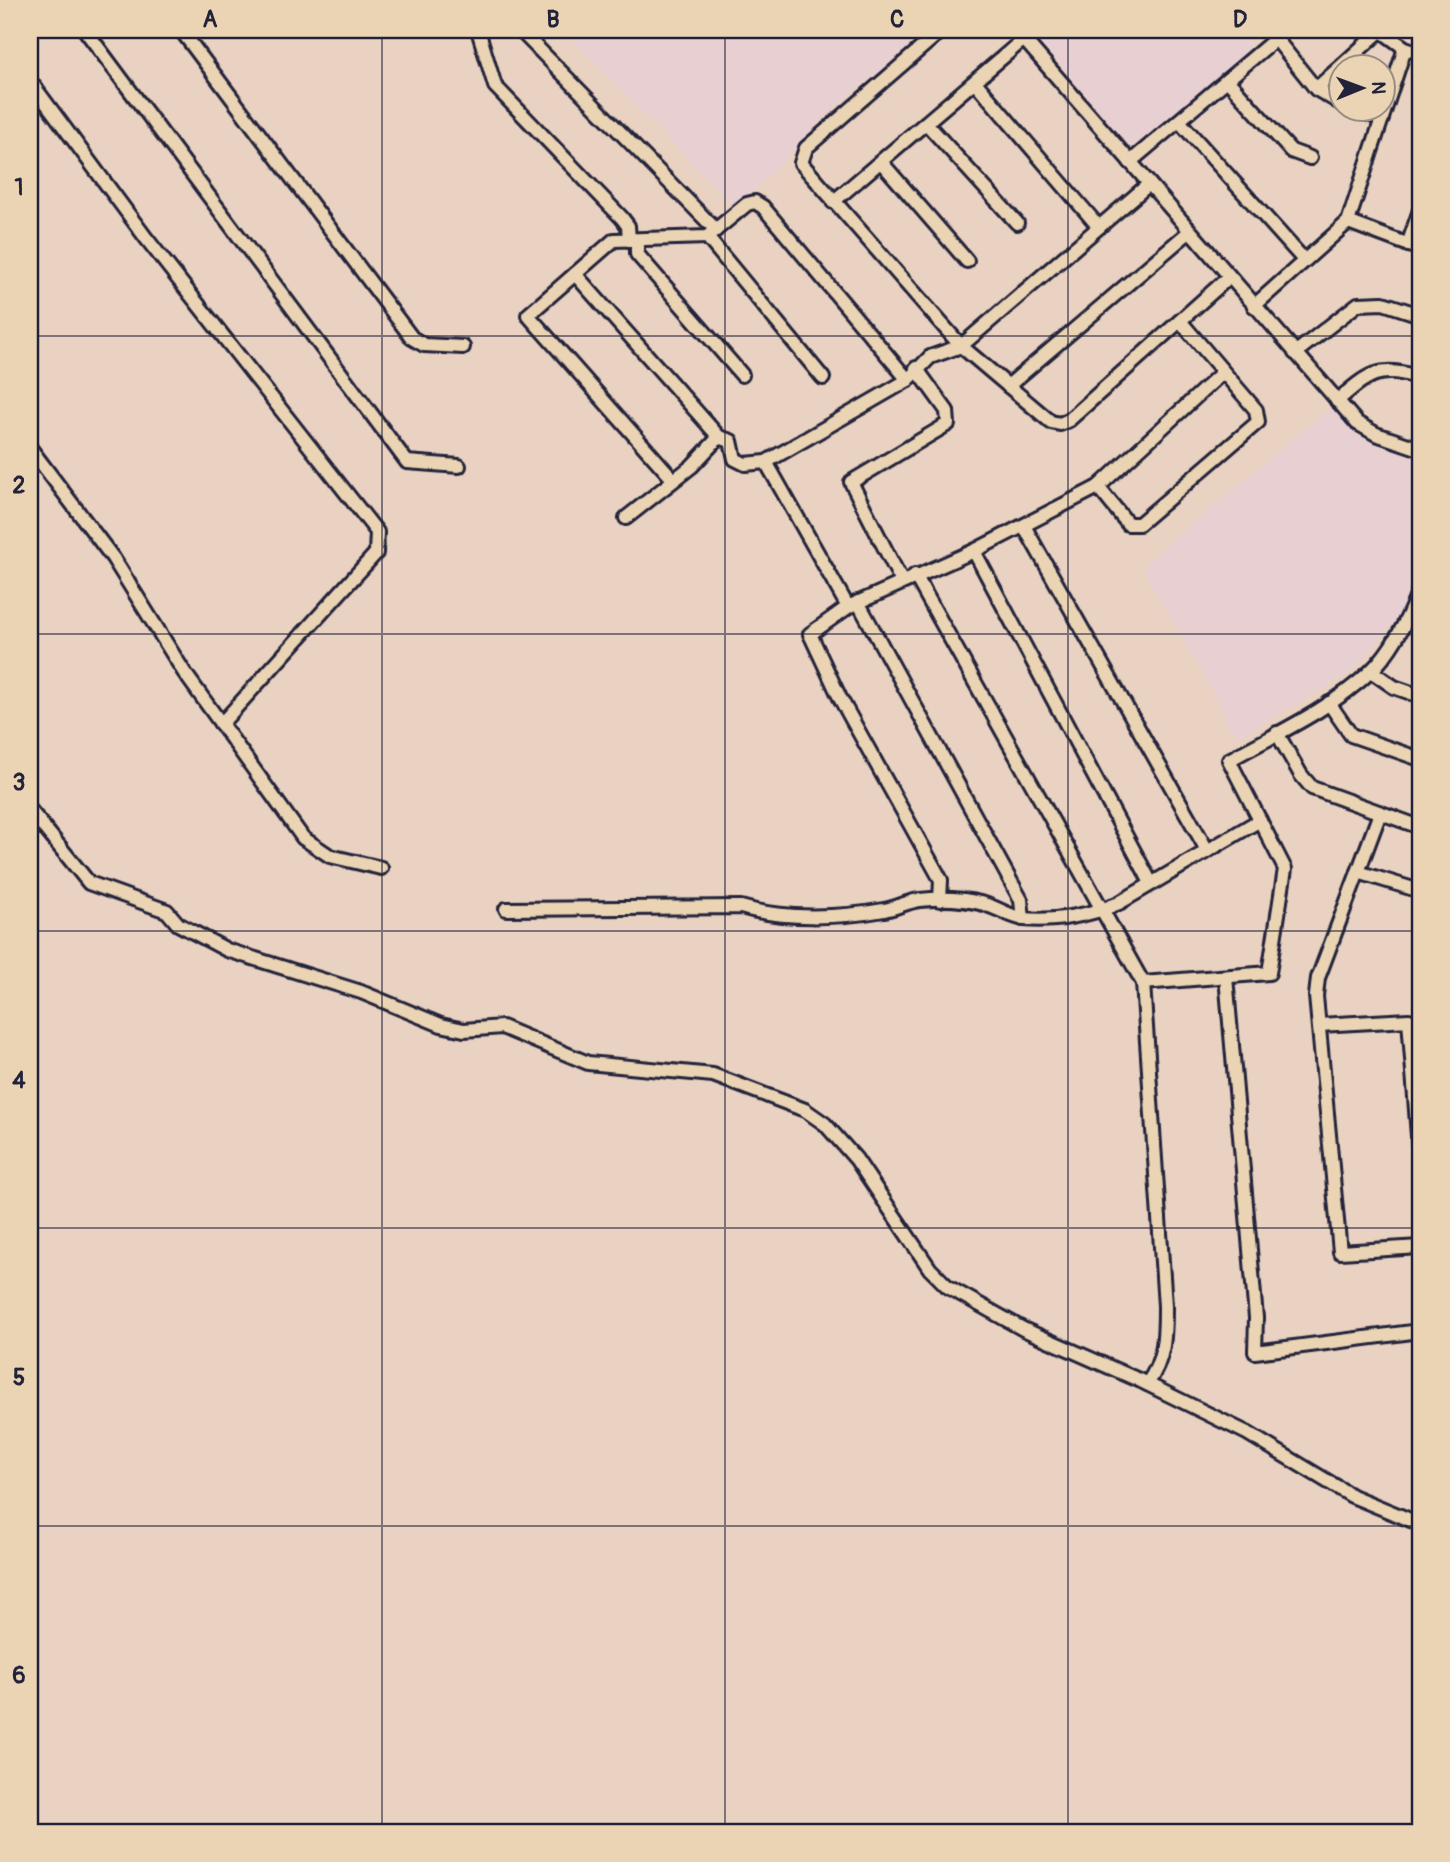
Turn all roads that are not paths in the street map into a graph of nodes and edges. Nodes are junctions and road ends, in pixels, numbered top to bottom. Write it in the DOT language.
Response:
graph roads {
  1 [pos="85,30"];
  2 [pos="181,30"];
  3 [pos="478,30"];
  4 [pos="520,30"];
  5 [pos="942,30"];
  6 [pos="1286,30"];
  7 [pos="1381,30"];
  8 [pos="1020,34"];
  9 [pos="1276,39"];
  10 [pos="1405,48"];
  11 [pos="1420,53"];
  12 [pos="1398,70"];
  13 [pos="1227,80"];
  14 [pos="30,81"];
  15 [pos="975,82"];
  16 [pos="1316,89"];
  17 [pos="1328,96"];
  18 [pos="1179,121"];
  19 [pos="1381,122"];
  20 [pos="926,123"];
  21 [pos="1310,158"];
  22 [pos="1130,162"];
  23 [pos="882,163"];
  24 [pos="1149,184"];
  25 [pos="833,202"];
  26 [pos="1420,210"];
  27 [pos="1348,222"];
  28 [pos="1017,223"];
  29 [pos="1099,227"];
  30 [pos="1189,231"];
  31 [pos="712,233"];
  32 [pos="633,241"];
  33 [pos="1414,247"];
  34 [pos="1304,260"];
  35 [pos="967,261"];
  36 [pos="575,274"];
  37 [pos="1229,277"];
  38 [pos="1254,306"];
  39 [pos="1420,315"];
  40 [pos="1180,321"];
  41 [pos="961,346"];
  42 [pos="463,347"];
  43 [pos="1295,353"];
  44 [pos="916,368"];
  45 [pos="1223,372"];
  46 [pos="742,375"];
  47 [pos="823,378"];
  48 [pos="1420,378"];
  49 [pos="908,380"];
  50 [pos="1008,386"];
  51 [pos="1337,401"];
  52 [pos="719,438"];
  53 [pos="30,448"];
  54 [pos="1420,449"];
  55 [pos="766,463"];
  56 [pos="459,466"];
  57 [pos="672,478"];
  58 [pos="1098,487"];
  59 [pos="626,518"];
  60 [pos="1024,526"];
  61 [pos="974,551"];
  62 [pos="915,575"];
  63 [pos="902,582"];
  64 [pos="1420,588"];
  65 [pos="853,605"];
  66 [pos="1371,671"];
  67 [pos="1420,696"];
  68 [pos="1329,702"];
  69 [pos="220,724"];
  70 [pos="1277,733"];
  71 [pos="1420,760"];
  72 [pos="30,810"];
  73 [pos="1380,813"];
  74 [pos="1259,820"];
  75 [pos="1420,827"];
  76 [pos="1207,850"];
  77 [pos="381,868"];
  78 [pos="1358,872"];
  79 [pos="1151,883"];
  80 [pos="1420,891"];
  81 [pos="940,900"];
  82 [pos="506,909"];
  83 [pos="1103,910"];
  84 [pos="1023,919"];
  85 [pos="1226,977"];
  86 [pos="1143,983"];
  87 [pos="1319,1025"];
  88 [pos="1420,1162"];
  89 [pos="1420,1247"];
  90 [pos="1420,1331"];
  91 [pos="1147,1384"];
  92 [pos="1420,1524"];
  1 -- 56 [label="street"];
  2 -- 42 [label="street"];
  3 -- 32 [label="street"];
  4 -- 31 [label="street"];
  5 -- 25 [label="street"];
  6 -- 9 [label="street"];
  7 -- 10 [label="street"];
  7 -- 16 [label="street"];
  8 -- 15 [label="street"];
  8 -- 22 [label="street"];
  9 -- 13 [label="street"];
  9 -- 16 [label="street"];
  10 -- 11 [label="street"];
  10 -- 12 [label="street"];
  13 -- 18 [label="street"];
  13 -- 21 [label="street"];
  14 -- 69 [label="street"];
  15 -- 20 [label="street"];
  15 -- 29 [label="street"];
  16 -- 17 [label="street"];
  18 -- 22 [label="street"];
  18 -- 34 [label="street"];
  19 -- 27 [label="street"];
  20 -- 23 [label="street"];
  20 -- 28 [label="street"];
  22 -- 24 [label="street"];
  23 -- 25 [label="street"];
  23 -- 35 [label="street"];
  24 -- 29 [label="street"];
  24 -- 30 [label="street"];
  25 -- 41 [label="street"];
  26 -- 33 [label="street"];
  27 -- 33 [label="street"];
  27 -- 34 [label="street"];
  29 -- 41 [label="street"];
  30 -- 37 [label="street"];
  30 -- 50 [label="street"];
  31 -- 32 [label="street"];
  31 -- 47 [label="street"];
  31 -- 49 [label="street"];
  32 -- 36 [label="street"];
  32 -- 46 [label="street"];
  34 -- 38 [label="street"];
  36 -- 52 [label="street"];
  36 -- 57 [label="street"];
  37 -- 38 [label="street"];
  37 -- 40 [label="street"];
  38 -- 43 [label="street"];
  39 -- 43 [label="street"];
  40 -- 45 [label="street"];
  40 -- 50 [label="street"];
  41 -- 44 [label="street"];
  41 -- 50 [label="street"];
  43 -- 51 [label="street"];
  44 -- 49 [label="street"];
  44 -- 63 [label="street"];
  45 -- 58 [label="street"];
  45 -- 58 [label="street"];
  48 -- 51 [label="street"];
  49 -- 55 [label="street"];
  51 -- 54 [label="street"];
  52 -- 55 [label="street"];
  52 -- 57 [label="street"];
  53 -- 69 [label="street"];
  55 -- 65 [label="street"];
  57 -- 59 [label="street"];
  58 -- 60 [label="street"];
  60 -- 61 [label="street"];
  60 -- 76 [label="street"];
  61 -- 62 [label="street"];
  61 -- 79 [label="street"];
  62 -- 63 [label="street"];
  62 -- 83 [label="street"];
  63 -- 65 [label="street"];
  64 -- 66 [label="street"];
  65 -- 81 [label="street"];
  65 -- 84 [label="street"];
  66 -- 67 [label="street"];
  66 -- 68 [label="street"];
  68 -- 70 [label="street"];
  68 -- 71 [label="street"];
  69 -- 77 [label="street"];
  70 -- 73 [label="street"];
  70 -- 74 [label="street"];
  72 -- 91 [label="street"];
  73 -- 75 [label="street"];
  73 -- 78 [label="street"];
  74 -- 76 [label="street"];
  74 -- 85 [label="street"];
  76 -- 79 [label="street"];
  78 -- 80 [label="street"];
  78 -- 87 [label="street"];
  79 -- 83 [label="street"];
  81 -- 82 [label="street"];
  81 -- 84 [label="street"];
  83 -- 84 [label="street"];
  83 -- 86 [label="street"];
  85 -- 86 [label="street"];
  85 -- 90 [label="street"];
  86 -- 91 [label="street"];
  87 -- 88 [label="street"];
  87 -- 89 [label="street"];
  91 -- 92 [label="street"];
}
